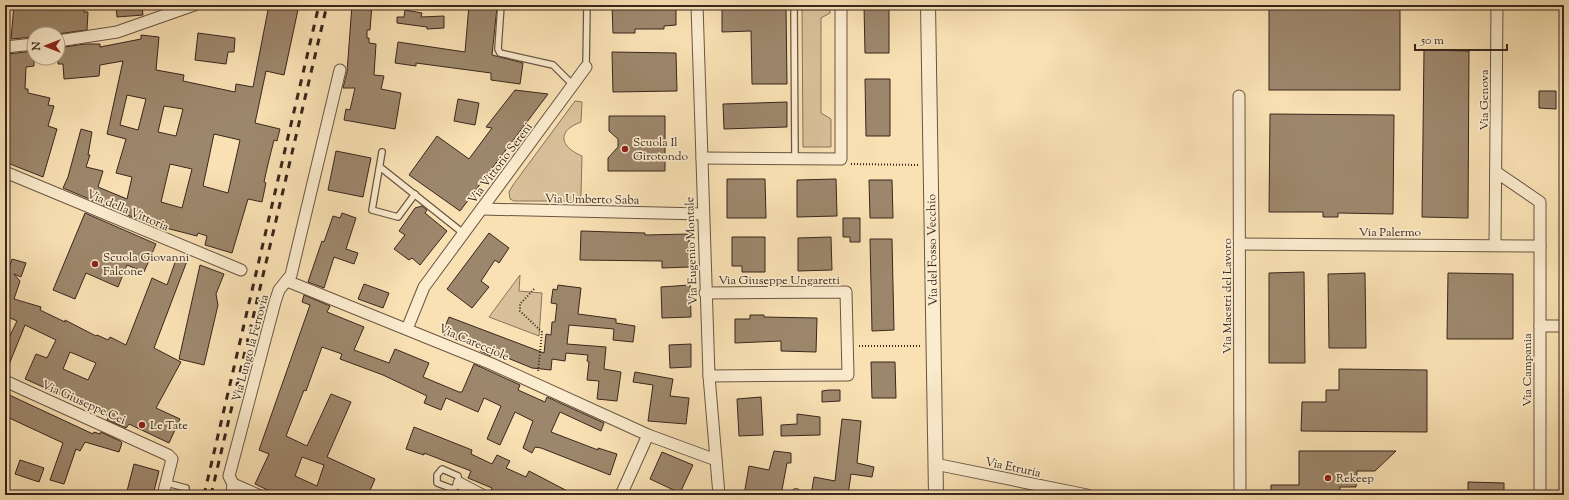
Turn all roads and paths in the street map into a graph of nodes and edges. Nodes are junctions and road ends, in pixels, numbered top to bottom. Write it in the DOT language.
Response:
graph roads {
  1 [pos="194,5"];
  2 [pos="501,5"];
  3 [pos="587,5"];
  4 [pos="697,5"];
  5 [pos="794,5"];
  6 [pos="841,5"];
  7 [pos="928,5"];
  8 [pos="1497,5"];
  9 [pos="66,40"];
  10 [pos="26,45"];
  11 [pos="5,47"];
  12 [pos="586,67"];
  13 [pos="340,70"];
  14 [pos="573,85"];
  15 [pos="1239,96"];
  16 [pos="382,152"];
  17 [pos="702,158"];
  18 [pos="795,158"];
  19 [pos="841,159"];
  20 [pos="931,165"];
  21 [pos="380,167"];
  22 [pos="5,172"];
  23 [pos="1496,172"];
  24 [pos="415,194"];
  25 [pos="5,209"];
  26 [pos="482,209"];
  27 [pos="10,211"];
  28 [pos="702,214"];
  29 [pos="463,233"];
  30 [pos="1240,244"];
  31 [pos="1495,245"];
  32 [pos="1540,246"];
  33 [pos="241,270"];
  34 [pos="287,281"];
  35 [pos="534,289"];
  36 [pos="706,293"];
  37 [pos="1540,326"];
  38 [pos="1564,326"];
  39 [pos="408,329"];
  40 [pos="848,346"];
  41 [pos="933,346"];
  42 [pos="708,376"];
  43 [pos="5,381"];
  44 [pos="536,384"];
  45 [pos="648,435"];
  46 [pos="716,460"];
  47 [pos="935,464"];
  48 [pos="459,483"];
  49 [pos="167,484"];
  50 [pos="236,490"];
  51 [pos="164,495"];
  52 [pos="185,495"];
  53 [pos="248,495"];
  54 [pos="258,495"];
  55 [pos="482,495"];
  56 [pos="621,495"];
  57 [pos="719,495"];
  58 [pos="936,495"];
  59 [pos="1087,495"];
  60 [pos="1240,495"];
  61 [pos="1540,495"];
  1 -- 9 [label="street"];
  2 -- 14 [label="lane"];
  3 -- 12 [label="lane, Via Vittorio Sereni"];
  4 -- 17 [label="street, Via Eugenio Montale"];
  5 -- 18 [label="lane"];
  6 -- 19 [label="street"];
  7 -- 20 [label="street, Via del Fosso Vecchio"];
  8 -- 23 [label="street, Via Genova"];
  10 -- 11 [label="street"];
  12 -- 14 [label="street, Via Vittorio Sereni"];
  13 -- 34 [label="street, Via Lungo la Ferrovia"];
  14 -- 26 [label="street, Via Vittorio Sereni"];
  15 -- 30 [label="street, Via Maestri del Lavoro"];
  16 -- 21 [label="lane"];
  17 -- 18 [label="street"];
  17 -- 28 [label="street, Via Eugenio Montale"];
  18 -- 19 [label="street"];
  19 -- 20 [label="path"];
  20 -- 41 [label="street, Via del Fosso Vecchio"];
  21 -- 24 [label="lane"];
  21 -- 24 [label="lane"];
  22 -- 33 [label="street, Via della Vittoria"];
  23 -- 31 [label="street, Via Genova"];
  23 -- 32 [label="street"];
  24 -- 29 [label="lane"];
  25 -- 27 [label="path"];
  26 -- 28 [label="street, Via Umberto Saba"];
  26 -- 29 [label="street, Via Vittorio Sereni"];
  28 -- 36 [label="street, Via Eugenio Montale"];
  29 -- 39 [label="street, Via Vittorio Sereni"];
  30 -- 31 [label="street, Via Palermo"];
  30 -- 60 [label="street, Via Maestri del Lavoro"];
  31 -- 32 [label="street, Via Palermo"];
  32 -- 37 [label="street, Via Campania"];
  34 -- 39 [label="street, Via Carecciole"];
  34 -- 50 [label="street, Via Lungo la Ferrovia"];
  35 -- 44 [label="path"];
  36 -- 40 [label="street, Via Giuseppe Ungaretti"];
  36 -- 42 [label="street, Via Eugenio Montale"];
  37 -- 38 [label="street"];
  37 -- 61 [label="street, Via Campania"];
  39 -- 44 [label="street, Via Carecciole"];
  40 -- 41 [label="path"];
  40 -- 42 [label="street, Via Giuseppe Ungaretti"];
  41 -- 47 [label="street, Via del Fosso Vecchio"];
  42 -- 46 [label="street, Via Eugenio Montale"];
  43 -- 49 [label="street, Via Giuseppe Cei"];
  44 -- 45 [label="street, Via Carecciole"];
  45 -- 46 [label="street, Via Carecciole"];
  45 -- 56 [label="street"];
  46 -- 57 [label="street, Via Eugenio Montale"];
  47 -- 58 [label="street, Via del Fosso Vecchio"];
  47 -- 59 [label="street, Via Etruria"];
  48 -- 55 [label="street"];
  49 -- 51 [label="street"];
  49 -- 52 [label="lane"];
  50 -- 53 [label="lane"];
  50 -- 54 [label="street"];
}
